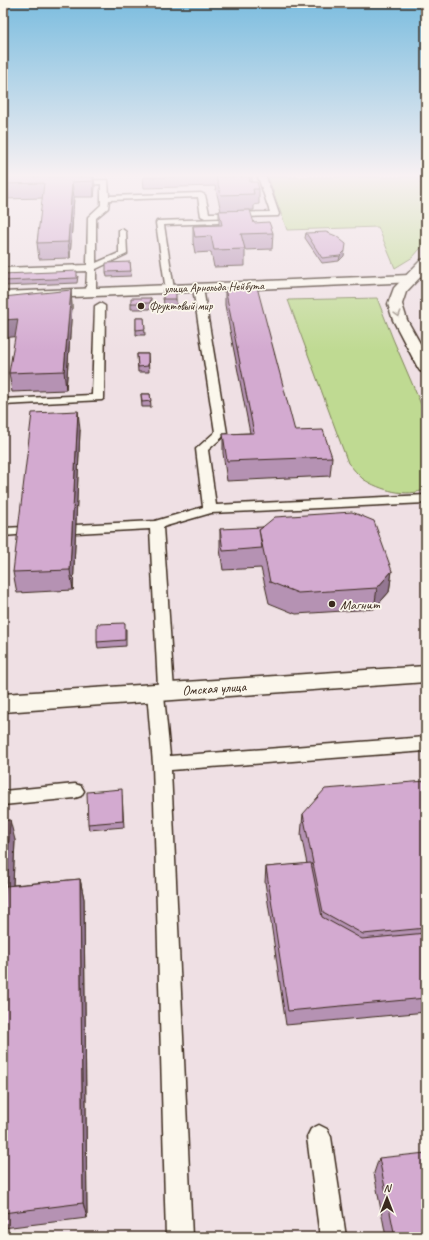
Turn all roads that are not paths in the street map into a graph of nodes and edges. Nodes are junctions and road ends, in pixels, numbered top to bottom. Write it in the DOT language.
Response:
graph roads {
  1 [pos="92,235"];
  2 [pos="122,235"];
  3 [pos="161,235"];
  4 [pos="426,264"];
  5 [pos="91,268"];
  6 [pos="3,271"];
  7 [pos="426,279"];
  8 [pos="410,280"];
  9 [pos="198,288"];
  10 [pos="168,289"];
  11 [pos="91,292"];
  12 [pos="3,296"];
  13 [pos="100,306"];
  14 [pos="426,368"];
  15 [pos="3,402"];
  16 [pos="426,499"];
  17 [pos="210,509"];
  18 [pos="156,525"];
  19 [pos="76,529"];
  20 [pos="24,531"];
  21 [pos="3,532"];
  22 [pos="426,674"];
  23 [pos="161,692"];
  24 [pos="3,704"];
  25 [pos="426,744"];
  26 [pos="162,764"];
  27 [pos="75,791"];
  28 [pos="3,798"];
  29 [pos="319,1137"];
  30 [pos="178,1237"];
  31 [pos="333,1237"];
  1 -- 5 [label="lane"];
  2 -- 5 [label="lane"];
  3 -- 10 [label="lane"];
  4 -- 8 [label="main road"];
  5 -- 6 [label="lane"];
  5 -- 11 [label="lane"];
  7 -- 8 [label="main road, улица Арнольда Нейбута"];
  8 -- 9 [label="main road, улица Арнольда Нейбута"];
  8 -- 14 [label="main road, one-way"];
  9 -- 10 [label="main road, улица Арнольда Нейбута"];
  9 -- 17 [label="lane"];
  10 -- 11 [label="main road, улица Арнольда Нейбута"];
  11 -- 12 [label="main road, улица Арнольда Нейбута"];
  13 -- 15 [label="lane"];
  16 -- 17 [label="lane"];
  17 -- 18 [label="lane"];
  18 -- 19 [label="lane"];
  18 -- 23 [label="lane"];
  20 -- 21 [label="lane"];
  22 -- 23 [label="main road, Омская улица"];
  23 -- 24 [label="main road, Омская улица"];
  23 -- 26 [label="lane"];
  25 -- 26 [label="lane"];
  26 -- 30 [label="lane"];
  27 -- 28 [label="lane"];
  29 -- 31 [label="lane"];
}
